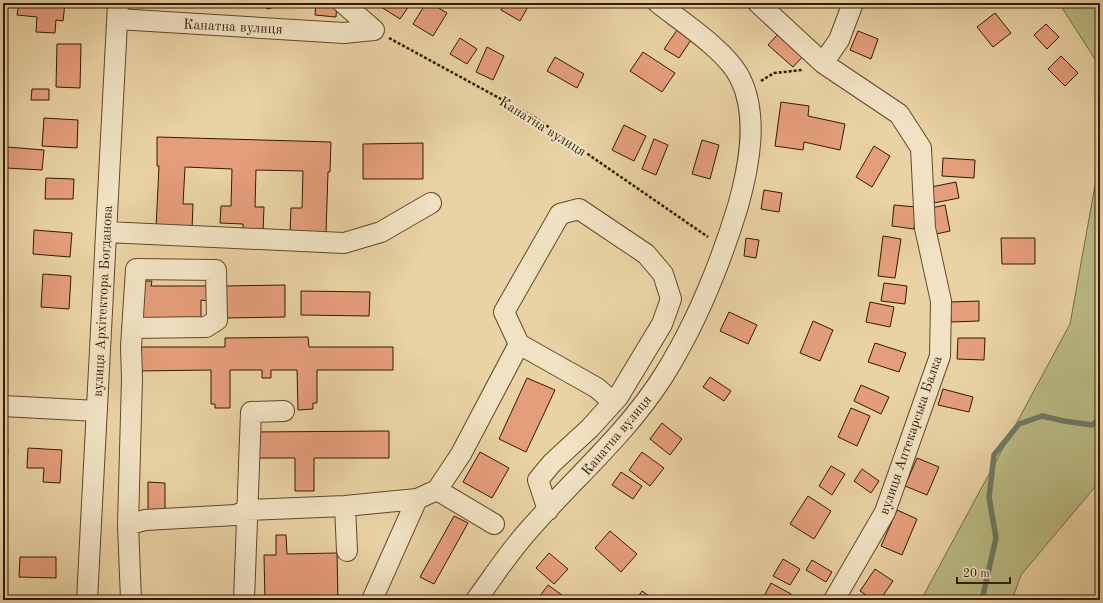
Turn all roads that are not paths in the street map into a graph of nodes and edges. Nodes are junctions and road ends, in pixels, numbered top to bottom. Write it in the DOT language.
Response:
graph roads {
  1 [pos="343,3"];
  2 [pos="658,3"];
  3 [pos="758,3"];
  4 [pos="853,3"];
  5 [pos="117,11"];
  6 [pos="815,67"];
  7 [pos="431,203"];
  8 [pos="106,232"];
  9 [pos="132,328"];
  10 [pos="519,344"];
  11 [pos="613,402"];
  12 [pos="3,406"];
  13 [pos="97,411"];
  14 [pos="284,411"];
  15 [pos="436,490"];
  16 [pos="417,499"];
  17 [pos="345,506"];
  18 [pos="247,510"];
  19 [pos="548,510"];
  20 [pos="494,524"];
  21 [pos="128,525"];
  22 [pos="347,551"];
  23 [pos="88,600"];
  24 [pos="131,600"];
  25 [pos="244,600"];
  26 [pos="372,600"];
  27 [pos="476,600"];
  28 [pos="834,600"];
  1 -- 5 [label="street, Канатна вулиця"];
  2 -- 19 [label="street, Канатна вулиця"];
  3 -- 6 [label="street"];
  4 -- 6 [label="street"];
  5 -- 8 [label="street, вулиця Архітектора Богданова"];
  6 -- 28 [label="street, вулиця Аптекарська Балка"];
  7 -- 8 [label="street"];
  8 -- 13 [label="street, вулиця Архітектора Богданова"];
  9 -- 9 [label="street"];
  9 -- 21 [label="street"];
  10 -- 11 [label="street"];
  10 -- 11 [label="street"];
  10 -- 15 [label="street"];
  11 -- 19 [label="street"];
  12 -- 13 [label="street"];
  13 -- 23 [label="street, вулиця Архітектора Богданова"];
  14 -- 18 [label="street"];
  15 -- 16 [label="street"];
  15 -- 20 [label="street"];
  16 -- 17 [label="street"];
  16 -- 26 [label="street"];
  17 -- 18 [label="street"];
  17 -- 22 [label="street"];
  18 -- 21 [label="street"];
  18 -- 25 [label="street"];
  19 -- 27 [label="street, Канатна вулиця"];
  21 -- 24 [label="street"];
}
